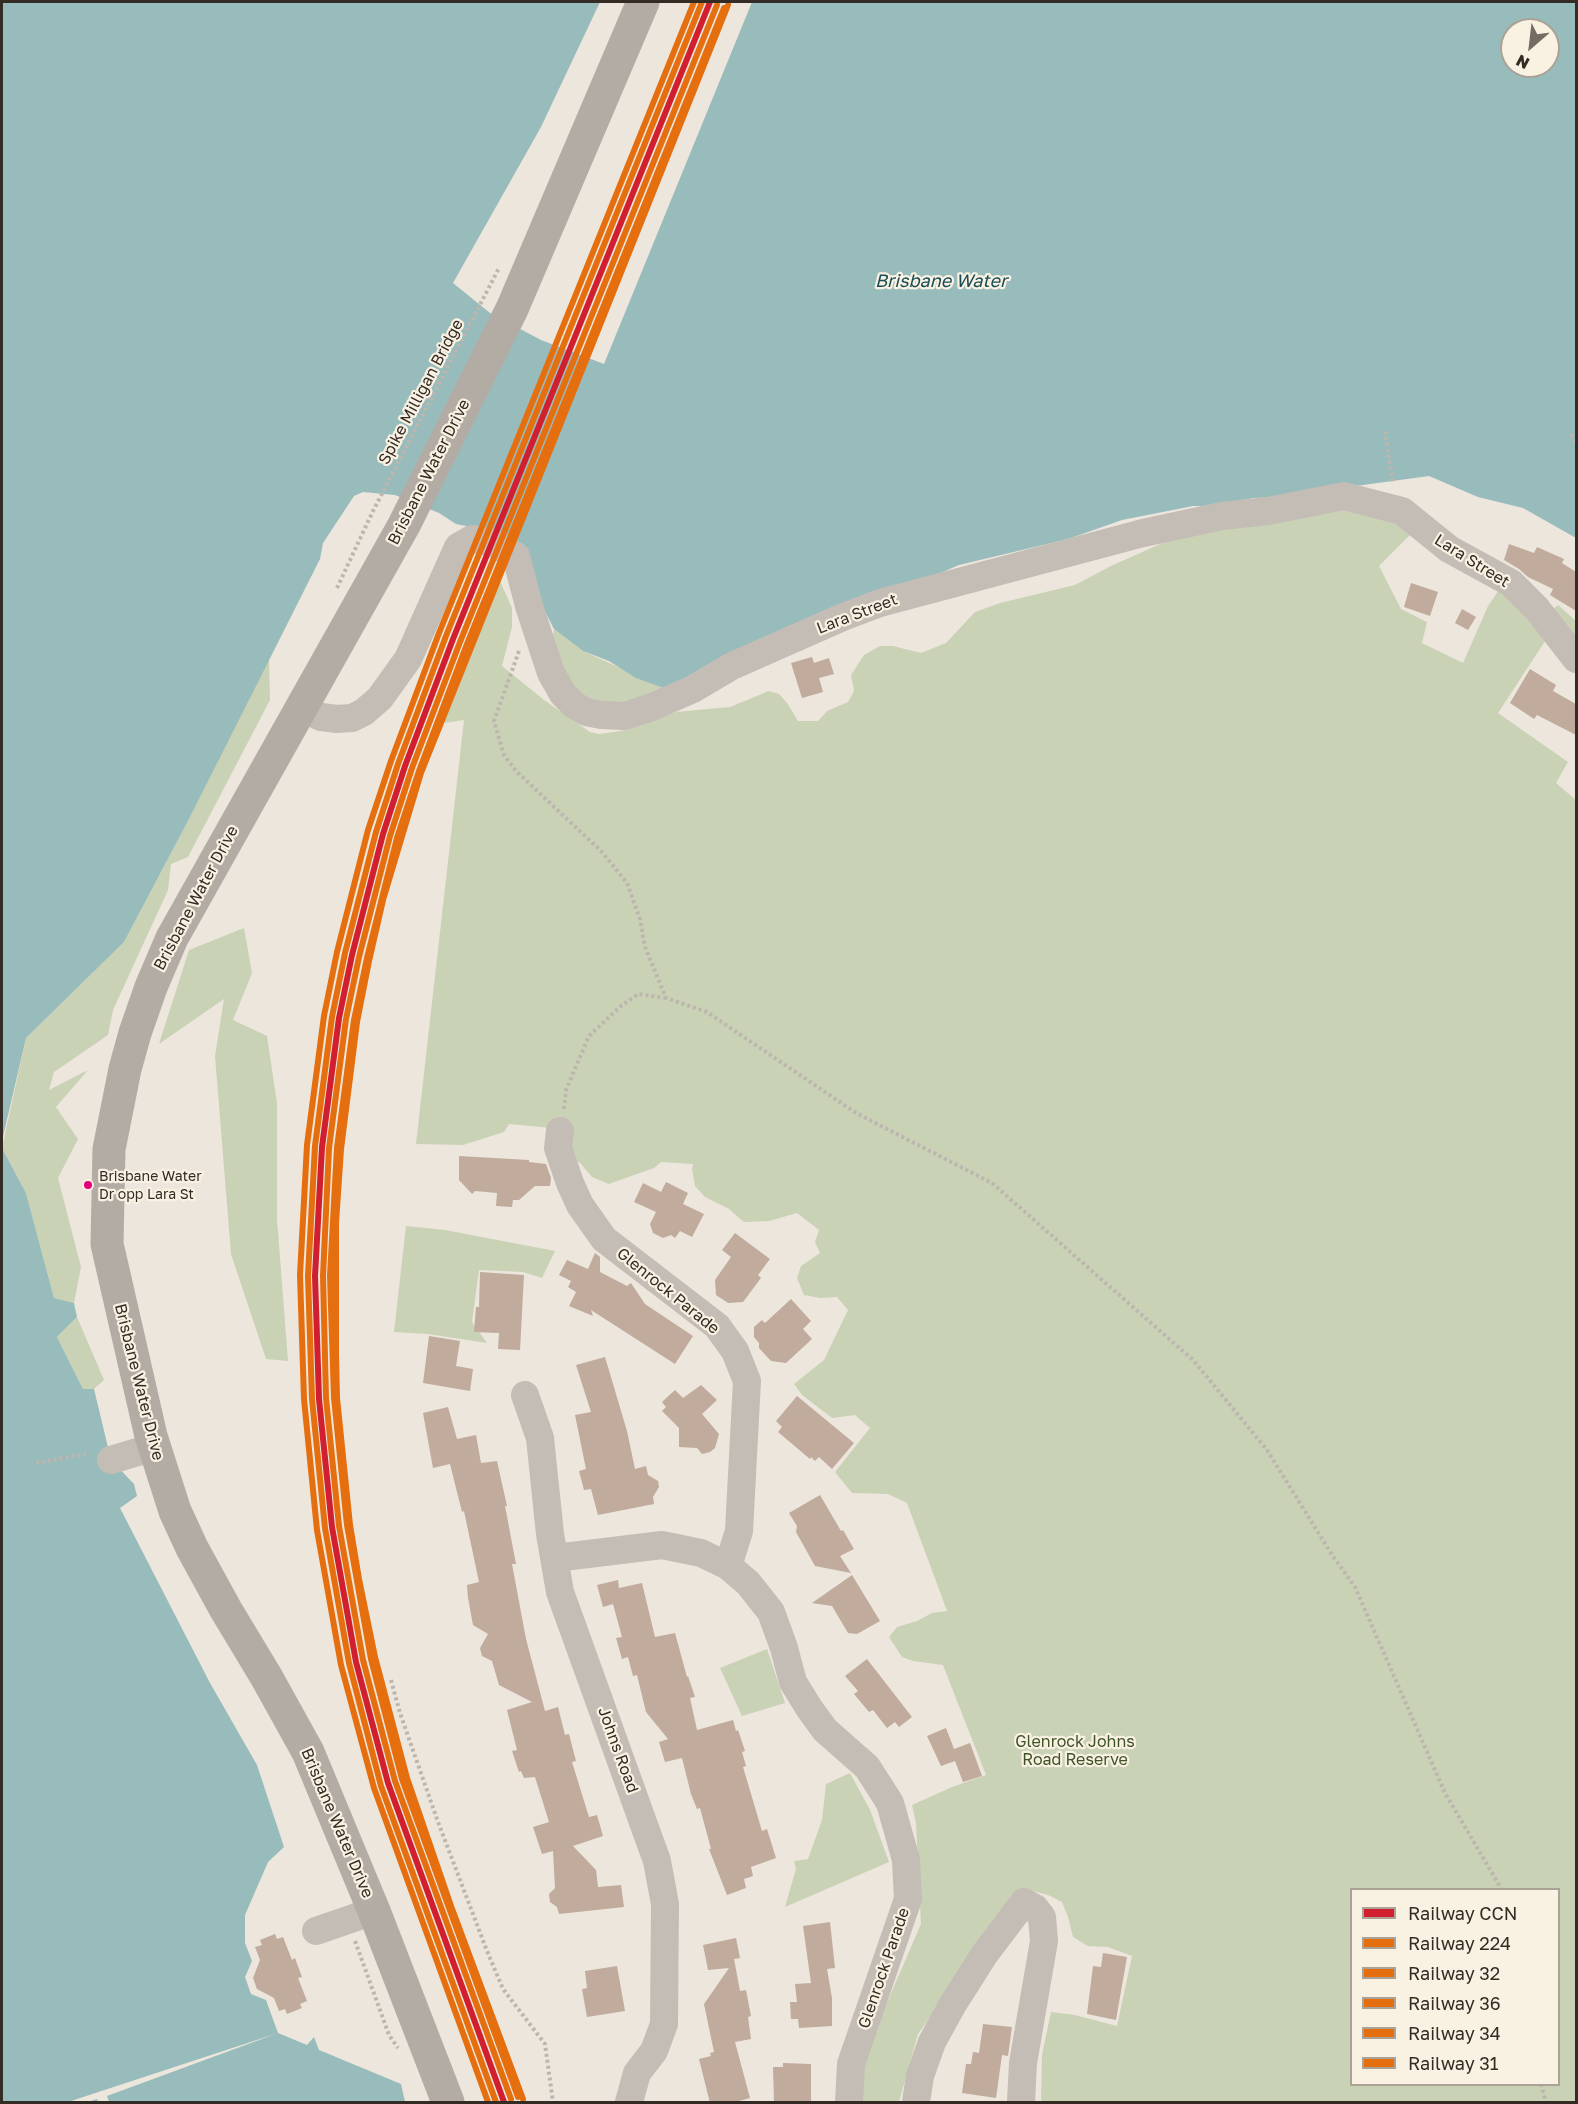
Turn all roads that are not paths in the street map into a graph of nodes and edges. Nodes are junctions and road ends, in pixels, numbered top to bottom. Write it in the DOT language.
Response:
graph roads {
  1 [pos="643,2"];
  2 [pos="1576,659"];
  3 [pos="300,707"];
  4 [pos="560,1131"];
  5 [pos="525,1395"];
  6 [pos="154,1447"];
  7 [pos="105,1456"];
  8 [pos="555,1558"];
  9 [pos="728,1566"];
  10 [pos="361,1915"];
  11 [pos="316,1931"];
  12 [pos="448,2103"];
  13 [pos="629,2103"];
  14 [pos="849,2103"];
  15 [pos="916,2103"];
  16 [pos="1021,2103"];
  1 -- 3 [label="main road, Brisbane Water Drive"];
  2 -- 3 [label="street, Lara Street"];
  3 -- 6 [label="main road, Brisbane Water Drive"];
  4 -- 9 [label="street, Glenrock Parade"];
  5 -- 8 [label="street, Johns Road"];
  6 -- 7 [label="street"];
  6 -- 10 [label="main road, Brisbane Water Drive"];
  8 -- 9 [label="street, Glenrock Parade"];
  8 -- 13 [label="street, Johns Road"];
  9 -- 14 [label="street, Glenrock Parade"];
  10 -- 11 [label="street"];
  10 -- 12 [label="main road, Brisbane Water Drive"];
  15 -- 16 [label="street"];
}
